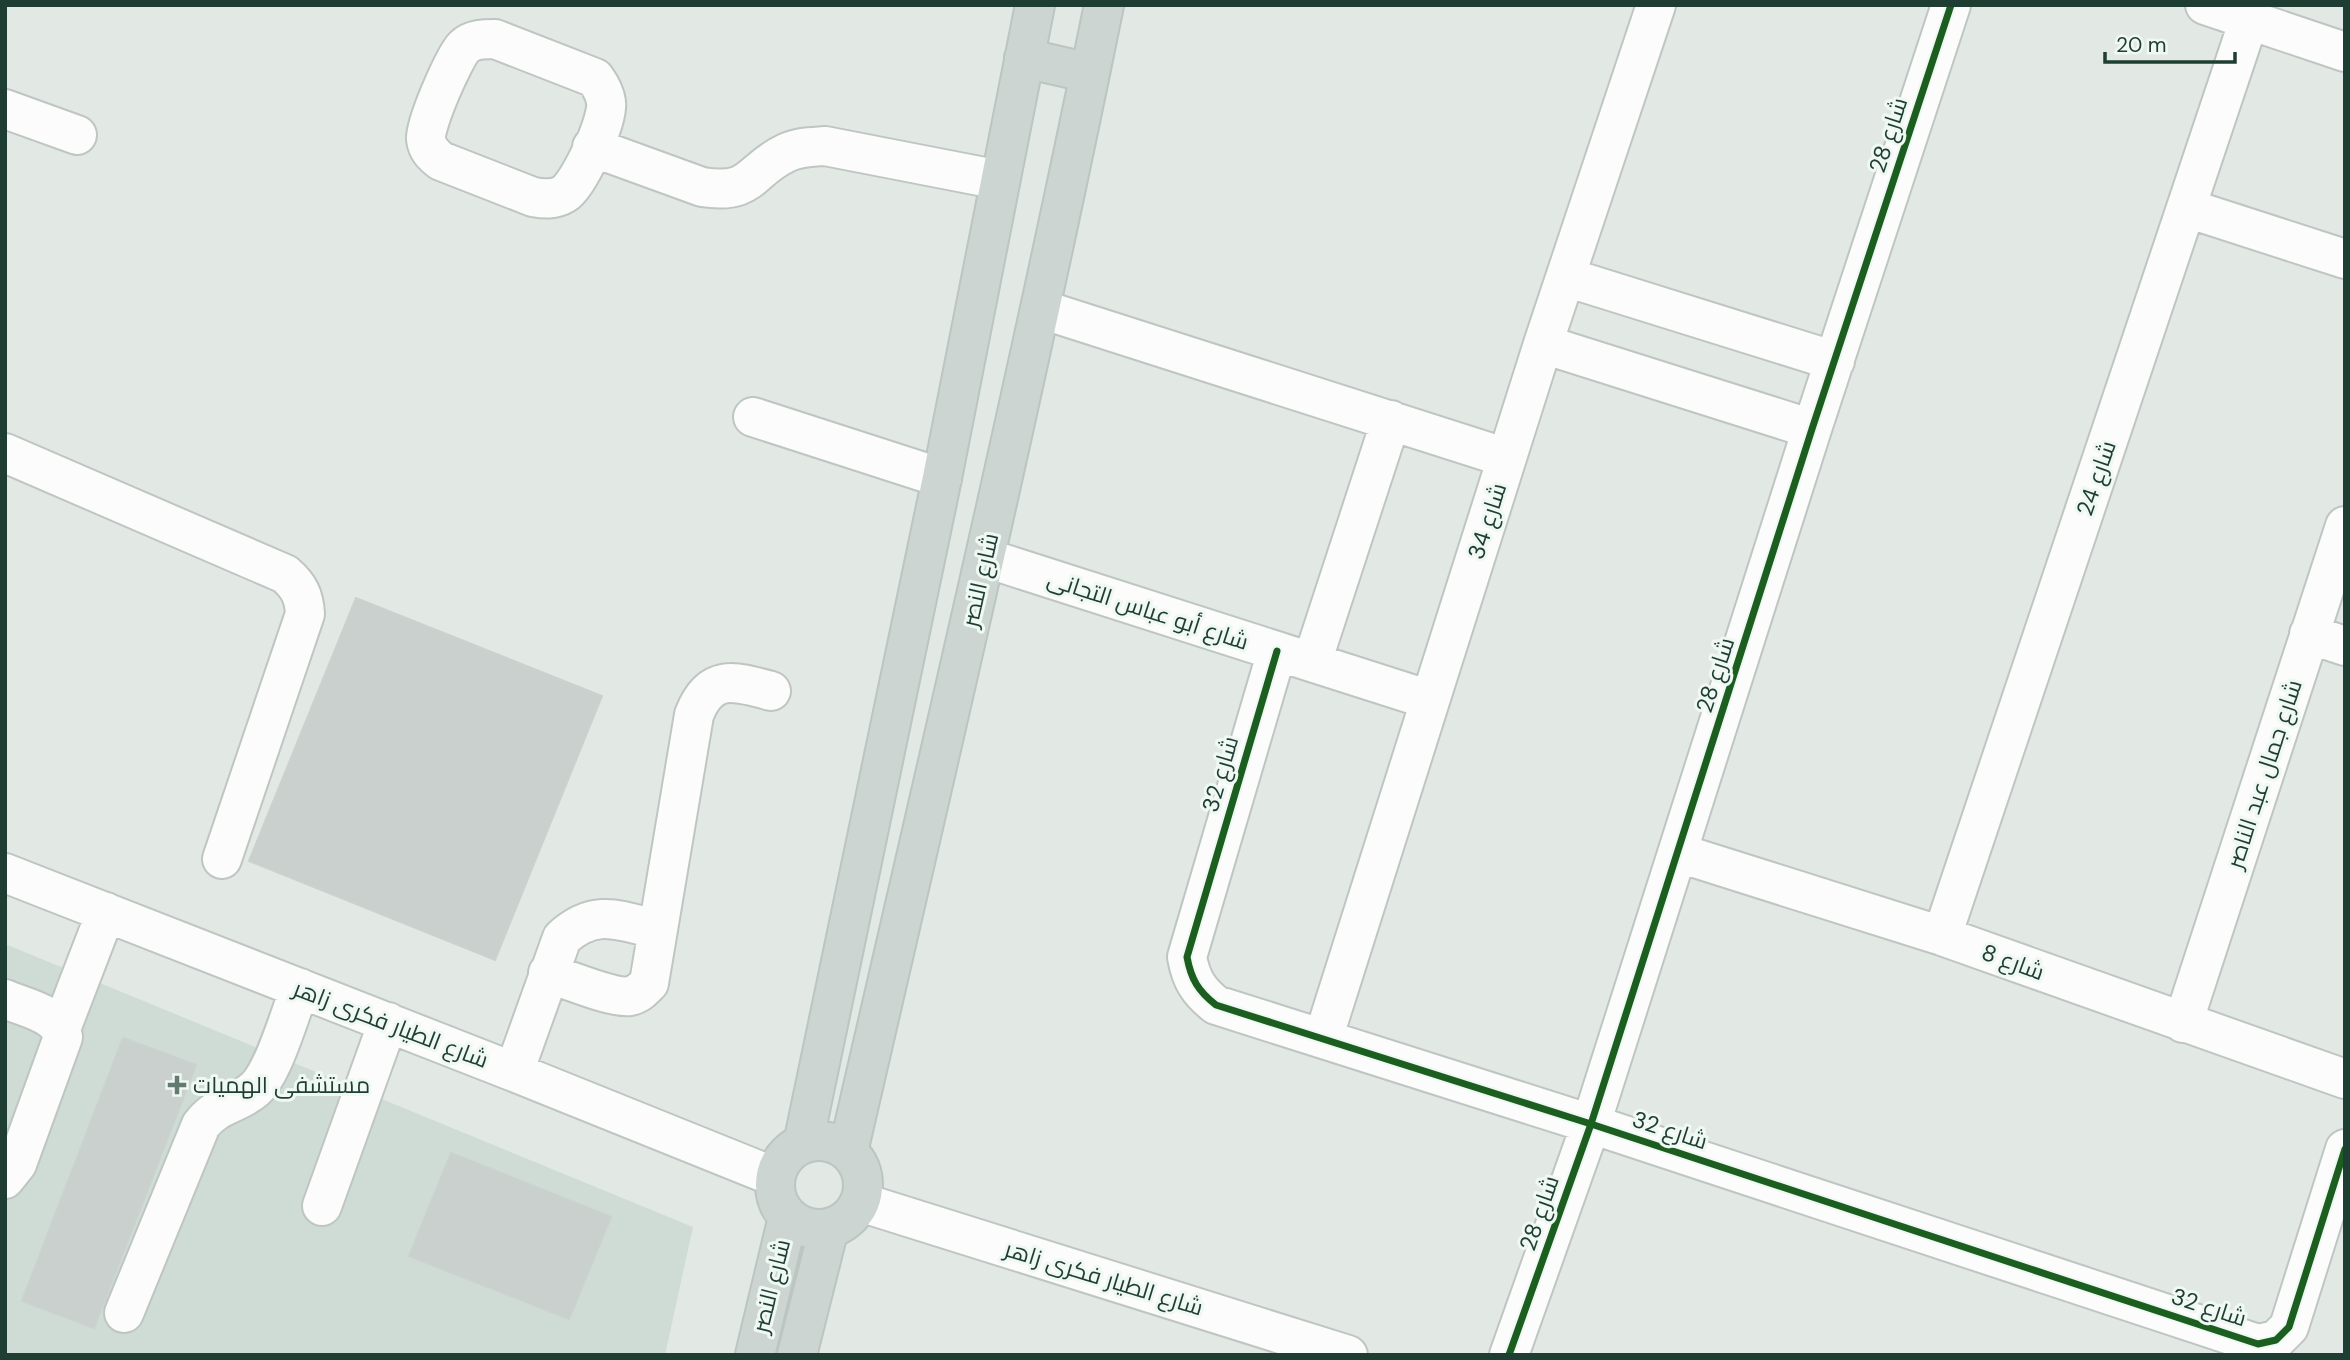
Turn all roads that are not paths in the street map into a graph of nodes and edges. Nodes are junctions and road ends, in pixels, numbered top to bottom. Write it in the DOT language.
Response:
graph roads {
  1 [pos="1035,5"];
  2 [pos="1104,5"];
  3 [pos="1656,5"];
  4 [pos="1951,5"];
  5 [pos="2205,5"];
  6 [pos="2249,20"];
  7 [pos="2345,52"];
  8 [pos="1024,58"];
  9 [pos="1090,73"];
  10 [pos="5,109"];
  11 [pos="77,135"];
  12 [pos="592,147"];
  13 [pos="1000,180"];
  14 [pos="2187,208"];
  15 [pos="2345,259"];
  16 [pos="1566,276"];
  17 [pos="1041,309"];
  18 [pos="1543,344"];
  19 [pos="1835,361"];
  20 [pos="753,417"];
  21 [pos="1391,420"];
  22 [pos="1812,429"];
  23 [pos="5,453"];
  24 [pos="1507,457"];
  25 [pos="942,478"];
  26 [pos="2345,526"];
  27 [pos="986,558"];
  28 [pos="2309,634"];
  29 [pos="2345,646"];
  30 [pos="1294,656"];
  31 [pos="771,691"];
  32 [pos="1430,700"];
  33 [pos="1679,853"];
  34 [pos="222,859"];
  35 [pos="5,873"];
  36 [pos="106,912"];
  37 [pos="658,930"];
  38 [pos="1942,936"];
  39 [pos="548,973"];
  40 [pos="300,988"];
  41 [pos="5,999"];
  42 [pos="388,1022"];
  43 [pos="2183,1023"];
  44 [pos="61,1029"];
  45 [pos="1322,1039"];
  46 [pos="514,1072"];
  47 [pos="2345,1079"];
  48 [pos="1591,1124"];
  49 [pos="803,1144"];
  50 [pos="2345,1149"];
  51 [pos="848,1152"];
  52 [pos="775,1177"];
  53 [pos="5,1179"];
  54 [pos="860,1202"];
  55 [pos="323,1206"];
  56 [pos="788,1217"];
  57 [pos="829,1228"];
  58 [pos="124,1313"];
  59 [pos="755,1355"];
  60 [pos="797,1355"];
  61 [pos="1348,1355"];
  62 [pos="1509,1355"];
  1 -- 8 [label="main road"];
  2 -- 9 [label="main road, شارع النصر"];
  3 -- 16 [label="street, شارع 34"];
  4 -- 19 [label="street, شارع 28"];
  5 -- 6 [label="street"];
  6 -- 7 [label="street"];
  6 -- 14 [label="street, شارع 24"];
  8 -- 9 [label="main road"];
  8 -- 13 [label="main road"];
  9 -- 17 [label="main road, شارع النصر"];
  10 -- 11 [label="street"];
  12 -- 12 [label="street"];
  12 -- 13 [label="street"];
  13 -- 25 [label="main road"];
  14 -- 15 [label="street"];
  14 -- 38 [label="street, شارع 24"];
  16 -- 18 [label="street, شارع 34"];
  16 -- 19 [label="street"];
  17 -- 21 [label="street"];
  17 -- 27 [label="main road, شارع النصر"];
  18 -- 22 [label="street"];
  18 -- 24 [label="street, شارع 34"];
  19 -- 22 [label="street, شارع 28"];
  20 -- 25 [label="street"];
  21 -- 24 [label="street"];
  21 -- 30 [label="street, شارع 32"];
  22 -- 33 [label="street, شارع 28"];
  23 -- 34 [label="street"];
  24 -- 32 [label="street, شارع 34"];
  25 -- 49 [label="main road"];
  26 -- 28 [label="street, شارع جمال عبد الناصر"];
  27 -- 30 [label="street, شارع أبو عباس التجانى"];
  27 -- 51 [label="main road, شارع النصر"];
  28 -- 29 [label="street"];
  28 -- 43 [label="street, شارع جمال عبد الناصر"];
  30 -- 32 [label="street, شارع أبو عباس التجانى"];
  30 -- 45 [label="street, شارع 32"];
  31 -- 37 [label="street"];
  32 -- 45 [label="street, شارع 34"];
  33 -- 38 [label="street, شارع 8"];
  33 -- 48 [label="street, شارع 28"];
  35 -- 36 [label="street, شارع الطيار فكرى زاهر"];
  36 -- 40 [label="street, شارع الطيار فكرى زاهر"];
  36 -- 44 [label="street"];
  37 -- 39 [label="street"];
  37 -- 39 [label="street"];
  38 -- 43 [label="street, شارع 8"];
  39 -- 46 [label="street"];
  40 -- 42 [label="street, شارع الطيار فكرى زاهر"];
  40 -- 58 [label="street"];
  41 -- 44 [label="street"];
  42 -- 46 [label="street, شارع الطيار فكرى زاهر"];
  42 -- 55 [label="street"];
  43 -- 47 [label="street, شارع 8"];
  44 -- 53 [label="street"];
  45 -- 48 [label="street, شارع 32"];
  46 -- 52 [label="street, شارع الطيار فكرى زاهر"];
  48 -- 50 [label="street, شارع 32"];
  48 -- 62 [label="street, شارع 28"];
  49 -- 51 [label="main road"];
  49 -- 52 [label="main road"];
  51 -- 54 [label="main road"];
  52 -- 56 [label="main road"];
  54 -- 57 [label="main road"];
  54 -- 61 [label="street, شارع الطيار فكرى زاهر"];
  56 -- 57 [label="main road"];
  56 -- 59 [label="main road, شارع النصر"];
  57 -- 60 [label="main road, شارع النصر"];
}
